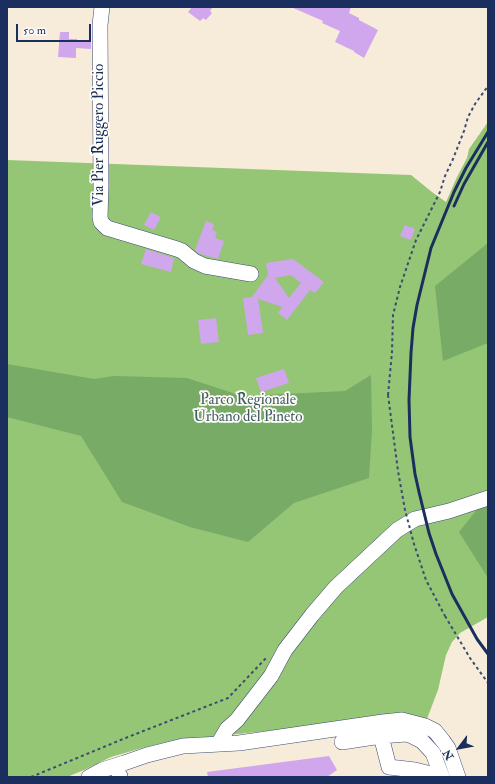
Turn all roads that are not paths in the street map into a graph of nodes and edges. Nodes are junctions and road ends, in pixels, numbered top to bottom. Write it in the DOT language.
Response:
graph roads {
  1 [pos="102,7"];
  2 [pos="251,274"];
  3 [pos="488,498"];
  4 [pos="237,720"];
  5 [pos="381,736"];
  6 [pos="342,742"];
  7 [pos="240,743"];
  8 [pos="218,744"];
  9 [pos="118,774"];
  10 [pos="442,776"];
  11 [pos="88,777"];
  12 [pos="458,777"];
  1 -- 2 [label="street, Via Pier Ruggero Piccio"];
  3 -- 4 [label="street"];
  4 -- 7 [label="street"];
  4 -- 8 [label="street"];
  5 -- 6 [label="street"];
  5 -- 10 [label="street"];
  5 -- 10 [label="street"];
  7 -- 8 [label="street"];
  7 -- 12 [label="street"];
  8 -- 9 [label="street"];
  9 -- 11 [label="street"];
}
